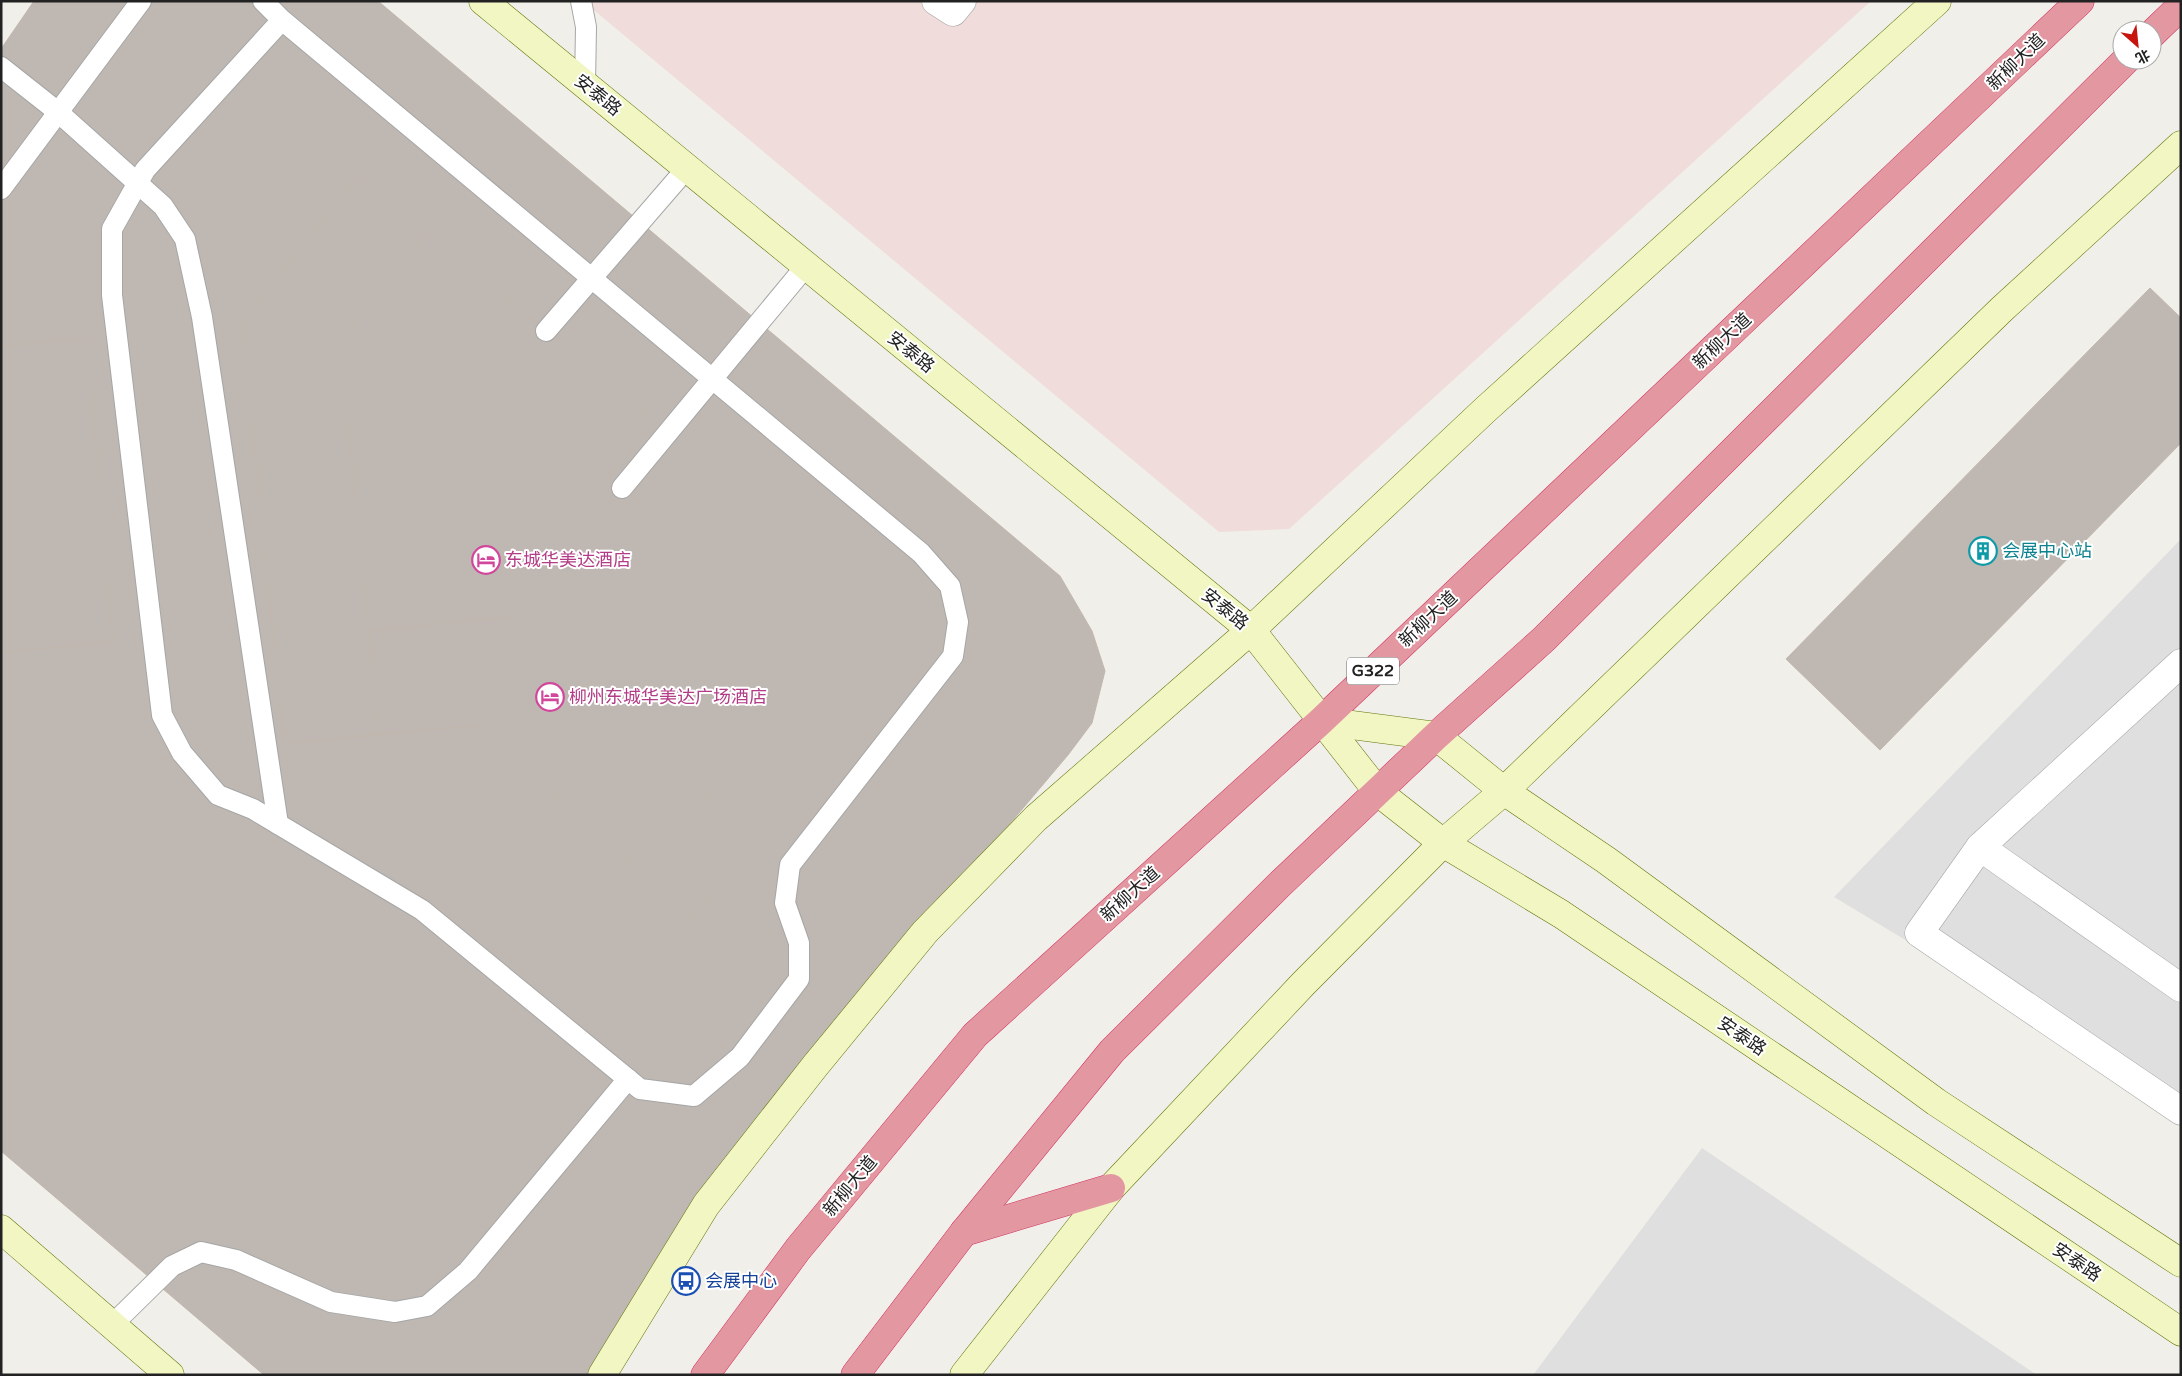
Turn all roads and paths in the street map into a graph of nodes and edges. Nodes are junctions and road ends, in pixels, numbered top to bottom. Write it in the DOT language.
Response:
graph roads {
  1 [pos="141,1"];
  2 [pos="263,1"];
  3 [pos="484,1"];
  4 [pos="581,1"];
  5 [pos="936,1"];
  6 [pos="962,1"];
  7 [pos="1937,1"];
  8 [pos="2080,1"];
  9 [pos="2181,6"];
  10 [pos="282,20"];
  11 [pos="2162,24"];
  12 [pos="1,67"];
  13 [pos="2116,70"];
  14 [pos="585,84"];
  15 [pos="58,112"];
  16 [pos="2181,145"];
  17 [pos="687,168"];
  18 [pos="138,182"];
  19 [pos="1,189"];
  20 [pos="806,266"];
  21 [pos="593,278"];
  22 [pos="546,331"];
  23 [pos="712,377"];
  24 [pos="622,488"];
  25 [pos="1251,630"];
  26 [pos="2181,663"];
  27 [pos="1321,721"];
  28 [pos="1436,736"];
  29 [pos="1504,790"];
  30 [pos="1378,792"];
  31 [pos="278,824"];
  32 [pos="1443,843"];
  33 [pos="1980,847"];
  34 [pos="2181,988"];
  35 [pos="628,1078"];
  36 [pos="2181,1111"];
  37 [pos="1111,1188"];
  38 [pos="1,1229"];
  39 [pos="964,1232"];
  40 [pos="2181,1263"];
  41 [pos="112,1325"];
  42 [pos="2181,1332"];
  43 [pos="170,1375"];
  44 [pos="602,1375"];
  45 [pos="706,1375"];
  46 [pos="855,1375"];
  47 [pos="964,1375"];
  1 -- 15 [label="lane"];
  2 -- 10 [label="lane"];
  3 -- 14 [label="street, 安泰路"];
  4 -- 14 [label="lane"];
  5 -- 6 [label="street"];
  7 -- 25 [label="street"];
  8 -- 27 [label="highway, 新柳大道 / G322"];
  9 -- 11 [label="highway"];
  10 -- 18 [label="lane"];
  10 -- 21 [label="lane"];
  12 -- 15 [label="lane"];
  13 -- 28 [label="highway"];
  14 -- 17 [label="street, 安泰路"];
  15 -- 18 [label="lane"];
  15 -- 19 [label="lane"];
  16 -- 29 [label="street"];
  17 -- 20 [label="street, 安泰路"];
  17 -- 21 [label="lane"];
  18 -- 31 [label="lane"];
  18 -- 31 [label="lane"];
  20 -- 23 [label="lane"];
  20 -- 25 [label="street, 安泰路"];
  21 -- 22 [label="lane"];
  21 -- 23 [label="lane"];
  23 -- 24 [label="lane"];
  23 -- 35 [label="lane"];
  25 -- 27 [label="street, 安泰路"];
  25 -- 44 [label="street"];
  26 -- 33 [label="street"];
  27 -- 28 [label="street"];
  27 -- 30 [label="street, 安泰路"];
  27 -- 45 [label="highway, 新柳大道 / G322"];
  28 -- 29 [label="street"];
  28 -- 30 [label="highway"];
  29 -- 32 [label="street"];
  29 -- 40 [label="street"];
  30 -- 32 [label="street, 安泰路"];
  30 -- 39 [label="highway"];
  31 -- 35 [label="lane"];
  32 -- 37 [label="street"];
  32 -- 42 [label="street, 安泰路"];
  33 -- 34 [label="street"];
  33 -- 36 [label="street"];
  35 -- 41 [label="lane"];
  37 -- 39 [label="highway"];
  37 -- 47 [label="street"];
  38 -- 41 [label="street"];
  39 -- 46 [label="highway"];
  41 -- 43 [label="street"];
}
